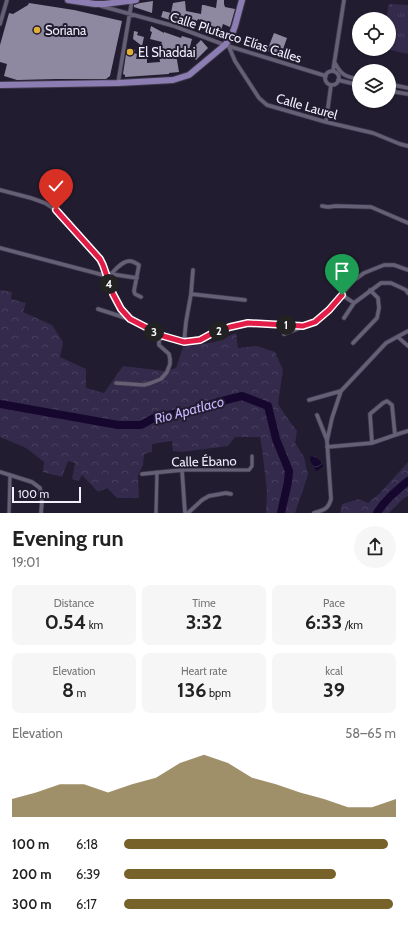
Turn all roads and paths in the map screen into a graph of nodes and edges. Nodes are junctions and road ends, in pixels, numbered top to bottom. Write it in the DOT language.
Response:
graph roads {
  1 [pos="7,0"];
  2 [pos="68,0"];
  3 [pos="133,0"];
  4 [pos="242,0"];
  5 [pos="344,0"];
  6 [pos="95,4"];
  7 [pos="129,14"];
  8 [pos="0,24"];
  9 [pos="227,46"];
  10 [pos="335,63"];
  11 [pos="333,71"];
  12 [pos="326,76"];
  13 [pos="352,78"];
  14 [pos="338,80"];
  15 [pos="118,83"];
  16 [pos="352,83"];
  17 [pos="0,85"];
  18 [pos="331,85"];
  19 [pos="396,85"];
  20 [pos="408,88"];
  21 [pos="396,92"];
  22 [pos="408,94"];
  23 [pos="326,122"];
  24 [pos="408,146"];
  25 [pos="0,190"];
  26 [pos="322,206"];
  27 [pos="408,223"];
  28 [pos="0,248"];
  29 [pos="193,270"];
  30 [pos="408,270"];
  31 [pos="111,274"];
  32 [pos="106,276"];
  33 [pos="136,278"];
  34 [pos="370,290"];
  35 [pos="408,293"];
  36 [pos="191,294"];
  37 [pos="342,295"];
  38 [pos="141,297"];
  39 [pos="245,300"];
  40 [pos="354,302"];
  41 [pos="98,309"];
  42 [pos="344,318"];
  43 [pos="130,319"];
  44 [pos="303,326"];
  45 [pos="408,330"];
  46 [pos="284,334"];
  47 [pos="163,336"];
  48 [pos="398,337"];
  49 [pos="184,342"];
  50 [pos="353,343"];
  51 [pos="408,346"];
  52 [pos="116,383"];
  53 [pos="341,391"];
  54 [pos="309,400"];
  55 [pos="317,415"];
  56 [pos="408,431"];
  57 [pos="395,435"];
  58 [pos="327,441"];
  59 [pos="372,443"];
  60 [pos="327,447"];
  61 [pos="252,456"];
  62 [pos="182,470"];
  63 [pos="0,472"];
  64 [pos="157,472"];
  65 [pos="142,474"];
  66 [pos="10,476"];
  67 [pos="231,494"];
  68 [pos="9,513"];
  69 [pos="41,513"];
  70 [pos="156,513"];
  71 [pos="186,513"];
  72 [pos="314,513"];
  1 -- 8 [label="street"];
  2 -- 6 [label="main road"];
  3 -- 6 [label="main road"];
  3 -- 7 [label="street"];
  4 -- 9 [label="main road"];
  5 -- 10 [label="street"];
  6 -- 7 [label="street, Calle Plutarco Elías Calles"];
  7 -- 9 [label="street, Calle Plutarco Elías Calles"];
  7 -- 15 [label="street"];
  9 -- 12 [label="street, Calle Plutarco Elías Calles"];
  9 -- 15 [label="main road"];
  9 -- 23 [label="street, Calle Laurel"];
  10 -- 11 [label="street"];
  10 -- 13 [label="street"];
  11 -- 12 [label="street"];
  11 -- 14 [label="street"];
  12 -- 18 [label="street"];
  14 -- 16 [label="street"];
  14 -- 18 [label="street"];
  15 -- 17 [label="main road"];
  18 -- 23 [label="street"];
  19 -- 20 [label="street"];
  21 -- 22 [label="street"];
  23 -- 24 [label="street, Calle Laurel"];
  25 -- 32 [label="street"];
  26 -- 27 [label="street"];
  28 -- 32 [label="street"];
  29 -- 36 [label="street"];
  30 -- 37 [label="street"];
  31 -- 32 [label="street"];
  31 -- 33 [label="street"];
  31 -- 33 [label="street"];
  32 -- 43 [label="street"];
  33 -- 38 [label="street"];
  34 -- 35 [label="street"];
  34 -- 40 [label="street"];
  34 -- 50 [label="street"];
  36 -- 39 [label="street"];
  36 -- 49 [label="street"];
  37 -- 40 [label="street"];
  37 -- 44 [label="street"];
  40 -- 42 [label="street"];
  41 -- 43 [label="street"];
  43 -- 47 [label="street"];
  44 -- 46 [label="street"];
  44 -- 49 [label="street"];
  45 -- 48 [label="street"];
  47 -- 49 [label="street"];
  47 -- 52 [label="street"];
  48 -- 51 [label="street"];
  48 -- 53 [label="street"];
  53 -- 54 [label="street"];
  53 -- 58 [label="street"];
  55 -- 58 [label="street"];
  56 -- 57 [label="street"];
  57 -- 59 [label="street"];
  57 -- 59 [label="street"];
  58 -- 60 [label="street"];
  59 -- 60 [label="street"];
  60 -- 72 [label="street"];
  61 -- 62 [label="street, Calle Ébano"];
  62 -- 64 [label="street, Calle Ébano"];
  62 -- 71 [label="street"];
  63 -- 66 [label="street"];
  64 -- 65 [label="street, Calle Ébano"];
  64 -- 70 [label="street"];
  66 -- 68 [label="street"];
  66 -- 69 [label="street"];
  67 -- 71 [label="street"];
}
